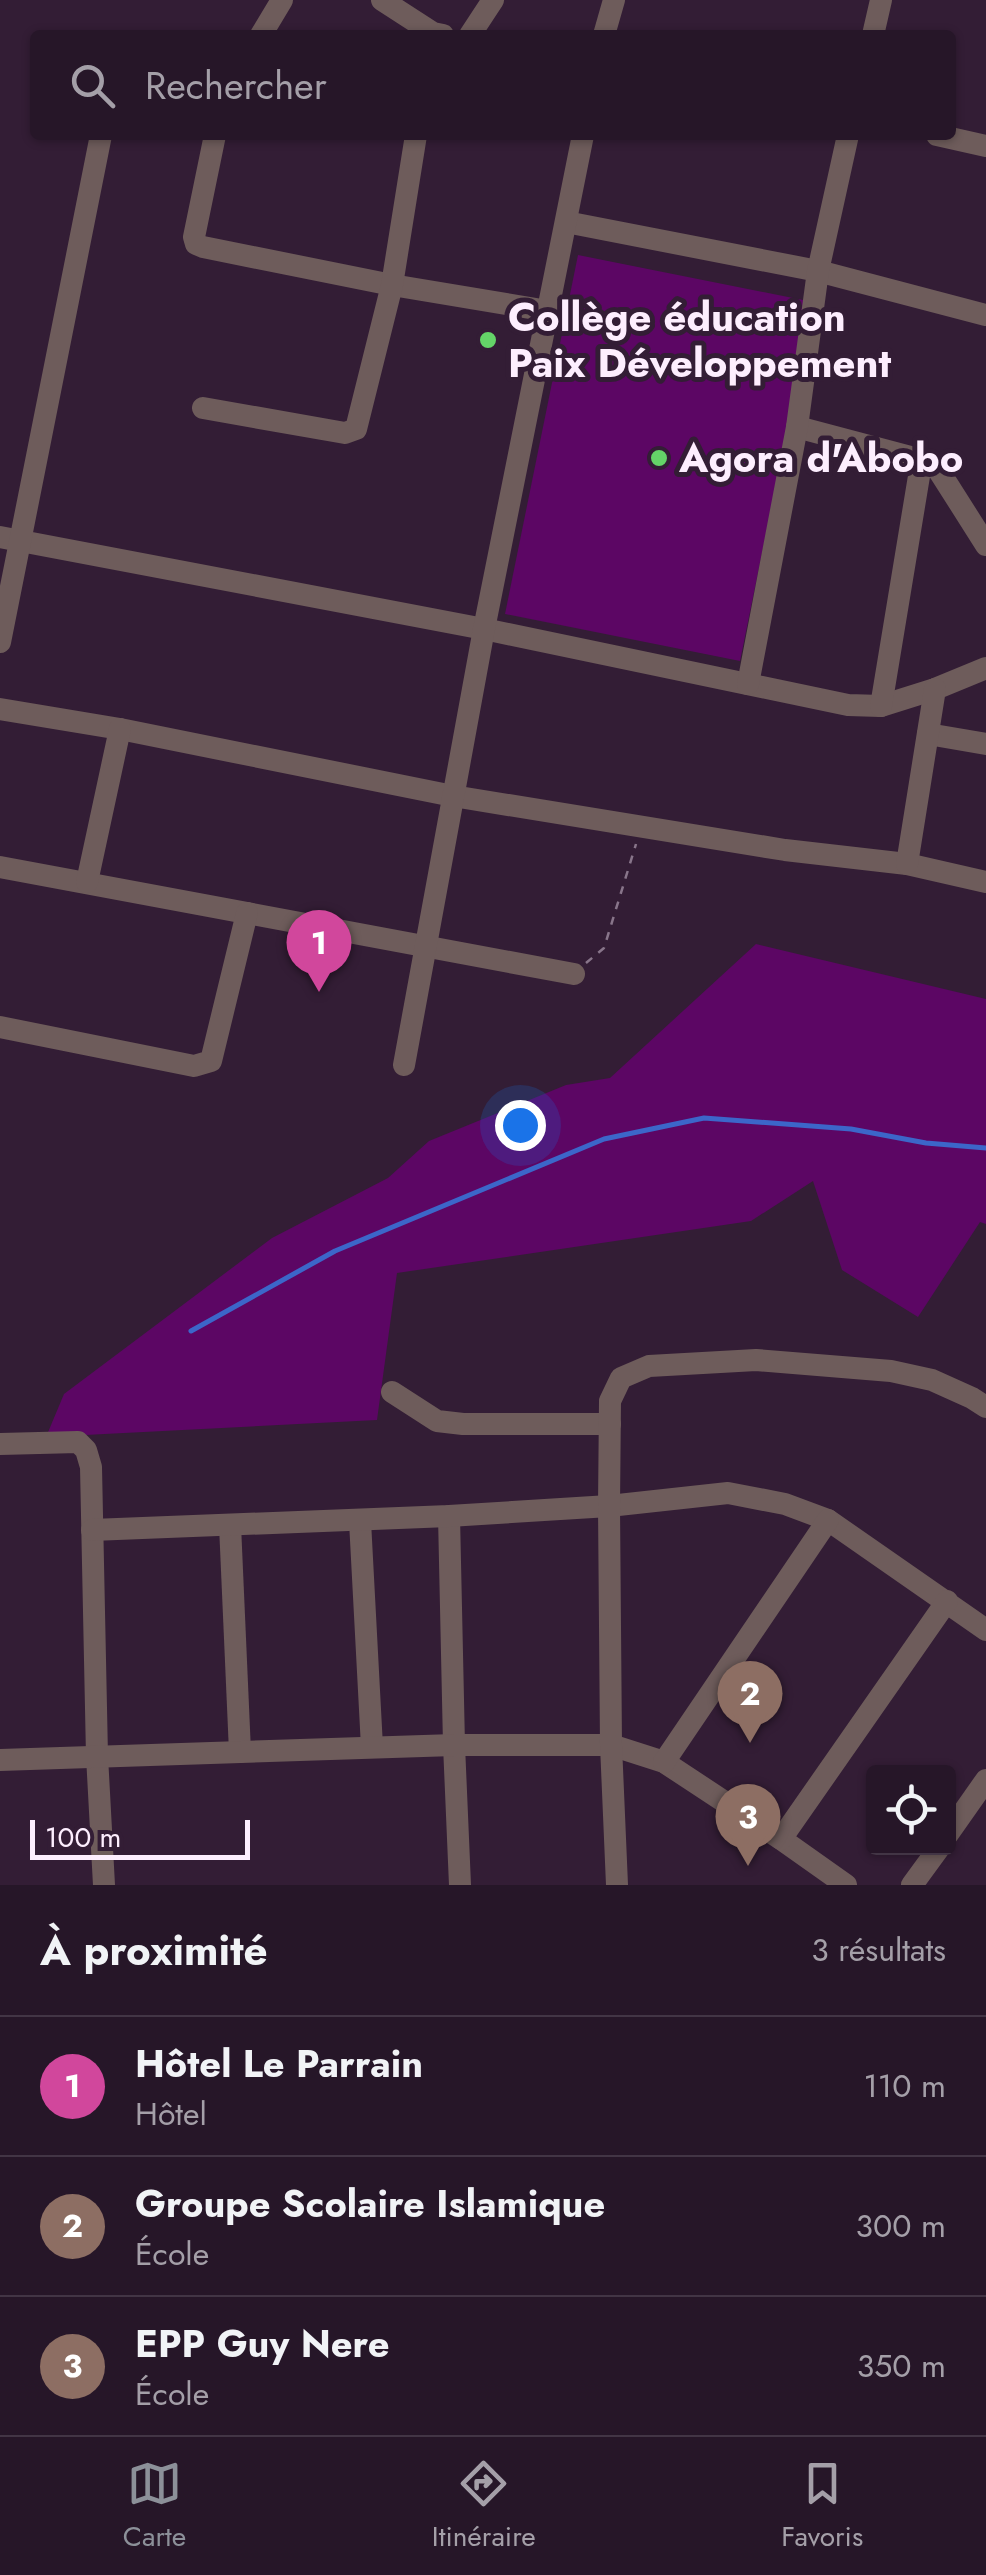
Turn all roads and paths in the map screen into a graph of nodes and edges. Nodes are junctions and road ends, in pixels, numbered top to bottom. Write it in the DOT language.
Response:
graph roads {
  1 [pos="282,0"];
  2 [pos="382,0"];
  3 [pos="493,0"];
  4 [pos="614,0"];
  5 [pos="881,0"];
  6 [pos="264,30"];
  7 [pos="430,30"];
  8 [pos="473,30"];
  9 [pos="605,30"];
  10 [pos="873,30"];
  11 [pos="956,139"];
  12 [pos="100,140"];
  13 [pos="214,140"];
  14 [pos="415,140"];
  15 [pos="582,140"];
  16 [pos="847,140"];
  17 [pos="986,146"];
  18 [pos="566,222"];
  19 [pos="818,270"];
  20 [pos="392,285"];
  21 [pos="548,311"];
  22 [pos="986,315"];
  23 [pos="204,408"];
  24 [pos="797,427"];
  25 [pos="922,458"];
  26 [pos="10,538"];
  27 [pos="986,545"];
  28 [pos="484,629"];
  29 [pos="0,642"];
  30 [pos="986,668"];
  31 [pos="748,684"];
  32 [pos="935,689"];
  33 [pos="881,706"];
  34 [pos="0,709"];
  35 [pos="120,729"];
  36 [pos="928,734"];
  37 [pos="986,744"];
  38 [pos="453,796"];
  39 [pos="637,840"];
  40 [pos="907,864"];
  41 [pos="0,866"];
  42 [pos="87,882"];
  43 [pos="986,882"];
  44 [pos="247,913"];
  45 [pos="426,945"];
  46 [pos="574,974"];
  47 [pos="0,1028"];
  48 [pos="404,1065"];
  49 [pos="392,1392"];
  50 [pos="986,1407"];
  51 [pos="610,1424"];
  52 [pos="0,1444"];
  53 [pos="609,1506"];
  54 [pos="450,1516"];
  55 [pos="828,1520"];
  56 [pos="360,1521"];
  57 [pos="230,1526"];
  58 [pos="92,1530"];
  59 [pos="948,1601"];
  60 [pos="986,1630"];
  61 [pos="611,1744"];
  62 [pos="454,1745"];
  63 [pos="372,1747"];
  64 [pos="240,1752"];
  65 [pos="97,1756"];
  66 [pos="0,1760"];
  67 [pos="664,1762"];
  68 [pos="986,1780"];
  69 [pos="956,1823"];
  70 [pos="781,1838"];
  71 [pos="934,1855"];
  72 [pos="104,1885"];
  73 [pos="460,1885"];
  74 [pos="616,1885"];
  75 [pos="846,1885"];
  76 [pos="912,1885"];
  1 -- 6 [label="street"];
  2 -- 7 [label="street"];
  3 -- 8 [label="street"];
  4 -- 9 [label="street"];
  5 -- 10 [label="street"];
  11 -- 17 [label="street"];
  12 -- 26 [label="street"];
  13 -- 20 [label="street"];
  14 -- 20 [label="street"];
  15 -- 18 [label="street"];
  16 -- 19 [label="street"];
  18 -- 19 [label="street"];
  18 -- 21 [label="street"];
  19 -- 22 [label="street"];
  19 -- 24 [label="street"];
  20 -- 21 [label="street"];
  20 -- 23 [label="street"];
  21 -- 28 [label="street"];
  24 -- 25 [label="street"];
  24 -- 31 [label="street"];
  25 -- 27 [label="street"];
  25 -- 33 [label="street"];
  26 -- 28 [label="street"];
  26 -- 29 [label="street"];
  28 -- 31 [label="street"];
  28 -- 38 [label="street"];
  30 -- 32 [label="street"];
  31 -- 33 [label="street"];
  32 -- 33 [label="street"];
  32 -- 36 [label="street"];
  34 -- 35 [label="street"];
  35 -- 38 [label="street"];
  35 -- 42 [label="street"];
  36 -- 37 [label="street"];
  36 -- 40 [label="street"];
  38 -- 40 [label="street"];
  38 -- 45 [label="street"];
  39 -- 46 [label="path"];
  40 -- 43 [label="street"];
  41 -- 42 [label="street"];
  42 -- 44 [label="street"];
  44 -- 45 [label="street"];
  44 -- 47 [label="street"];
  45 -- 46 [label="street"];
  45 -- 48 [label="street"];
  49 -- 51 [label="street"];
  50 -- 51 [label="street"];
  51 -- 53 [label="street"];
  52 -- 58 [label="street"];
  53 -- 54 [label="street"];
  53 -- 55 [label="street"];
  53 -- 61 [label="street"];
  54 -- 56 [label="street"];
  54 -- 62 [label="street"];
  55 -- 59 [label="street"];
  55 -- 67 [label="street"];
  56 -- 57 [label="street"];
  56 -- 63 [label="street"];
  57 -- 58 [label="street"];
  57 -- 64 [label="street"];
  58 -- 65 [label="street"];
  59 -- 60 [label="street"];
  59 -- 70 [label="street"];
  61 -- 62 [label="street"];
  61 -- 67 [label="street"];
  61 -- 74 [label="street"];
  62 -- 63 [label="street"];
  62 -- 73 [label="street"];
  63 -- 64 [label="street"];
  64 -- 65 [label="street"];
  65 -- 66 [label="street"];
  65 -- 72 [label="street"];
  67 -- 70 [label="street"];
  68 -- 69 [label="street"];
  70 -- 75 [label="street"];
  71 -- 76 [label="street"];
}
